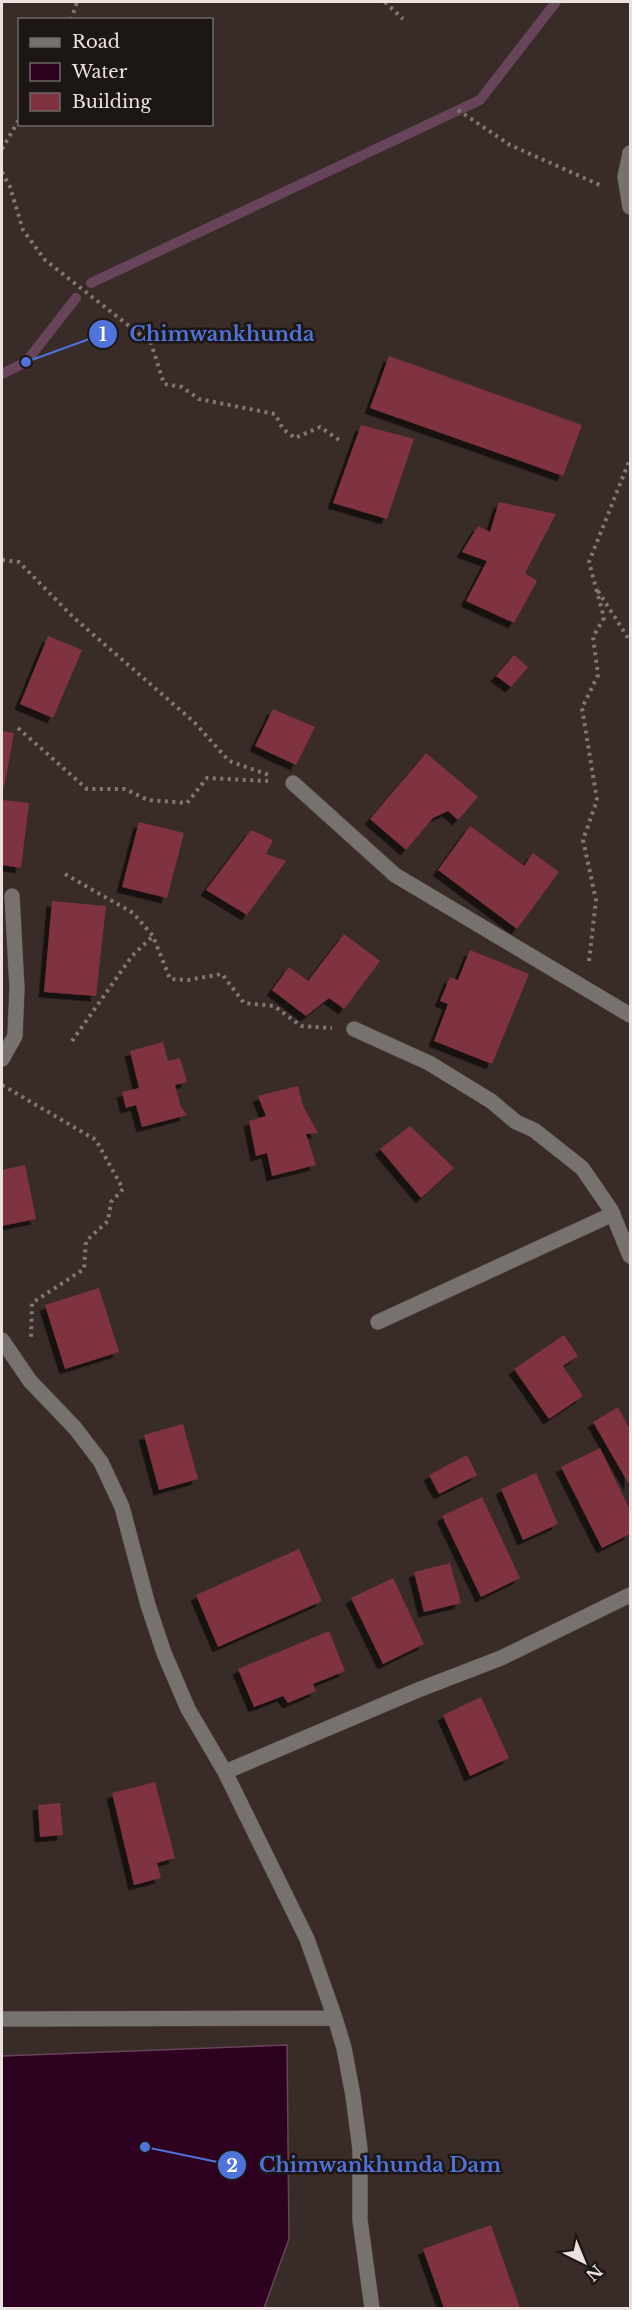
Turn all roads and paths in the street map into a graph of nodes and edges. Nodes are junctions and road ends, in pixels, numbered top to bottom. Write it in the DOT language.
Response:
graph roads {
  1 [pos="77,2"];
  2 [pos="385,2"];
  3 [pos="73,18"];
  4 [pos="403,19"];
  5 [pos="458,110"];
  6 [pos="18,121"];
  7 [pos="2,149"];
  8 [pos="630,153"];
  9 [pos="2,172"];
  10 [pos="630,203"];
  11 [pos="342,442"];
  12 [pos="630,459"];
  13 [pos="2,560"];
  14 [pos="595,587"];
  15 [pos="630,641"];
  16 [pos="18,728"];
  17 [pos="293,783"];
  18 [pos="65,874"];
  19 [pos="12,896"];
  20 [pos="153,936"];
  21 [pos="586,989"];
  22 [pos="630,1015"];
  23 [pos="354,1029"];
  24 [pos="72,1041"];
  25 [pos="2,1059"];
  26 [pos="2,1084"];
  27 [pos="613,1214"];
  28 [pos="630,1256"];
  29 [pos="32,1303"];
  30 [pos="378,1322"];
  31 [pos="2,1340"];
  32 [pos="630,1595"];
  33 [pos="225,1772"];
  34 [pos="335,2018"];
  35 [pos="2,2019"];
  36 [pos="372,2308"];
  1 -- 3 [label="path"];
  2 -- 4 [label="path"];
  5 -- 10 [label="path"];
  6 -- 7 [label="path"];
  8 -- 10 [label="street"];
  9 -- 11 [label="path"];
  12 -- 14 [label="path"];
  13 -- 17 [label="path"];
  14 -- 15 [label="path"];
  14 -- 21 [label="path"];
  16 -- 17 [label="path"];
  17 -- 21 [label="street"];
  18 -- 20 [label="path"];
  19 -- 25 [label="street"];
  20 -- 23 [label="path"];
  20 -- 24 [label="path"];
  21 -- 22 [label="street"];
  23 -- 27 [label="street"];
  26 -- 29 [label="path"];
  27 -- 28 [label="street"];
  27 -- 30 [label="street"];
  31 -- 33 [label="street"];
  32 -- 33 [label="street"];
  33 -- 34 [label="street"];
  34 -- 35 [label="street"];
  34 -- 36 [label="street"];
}
